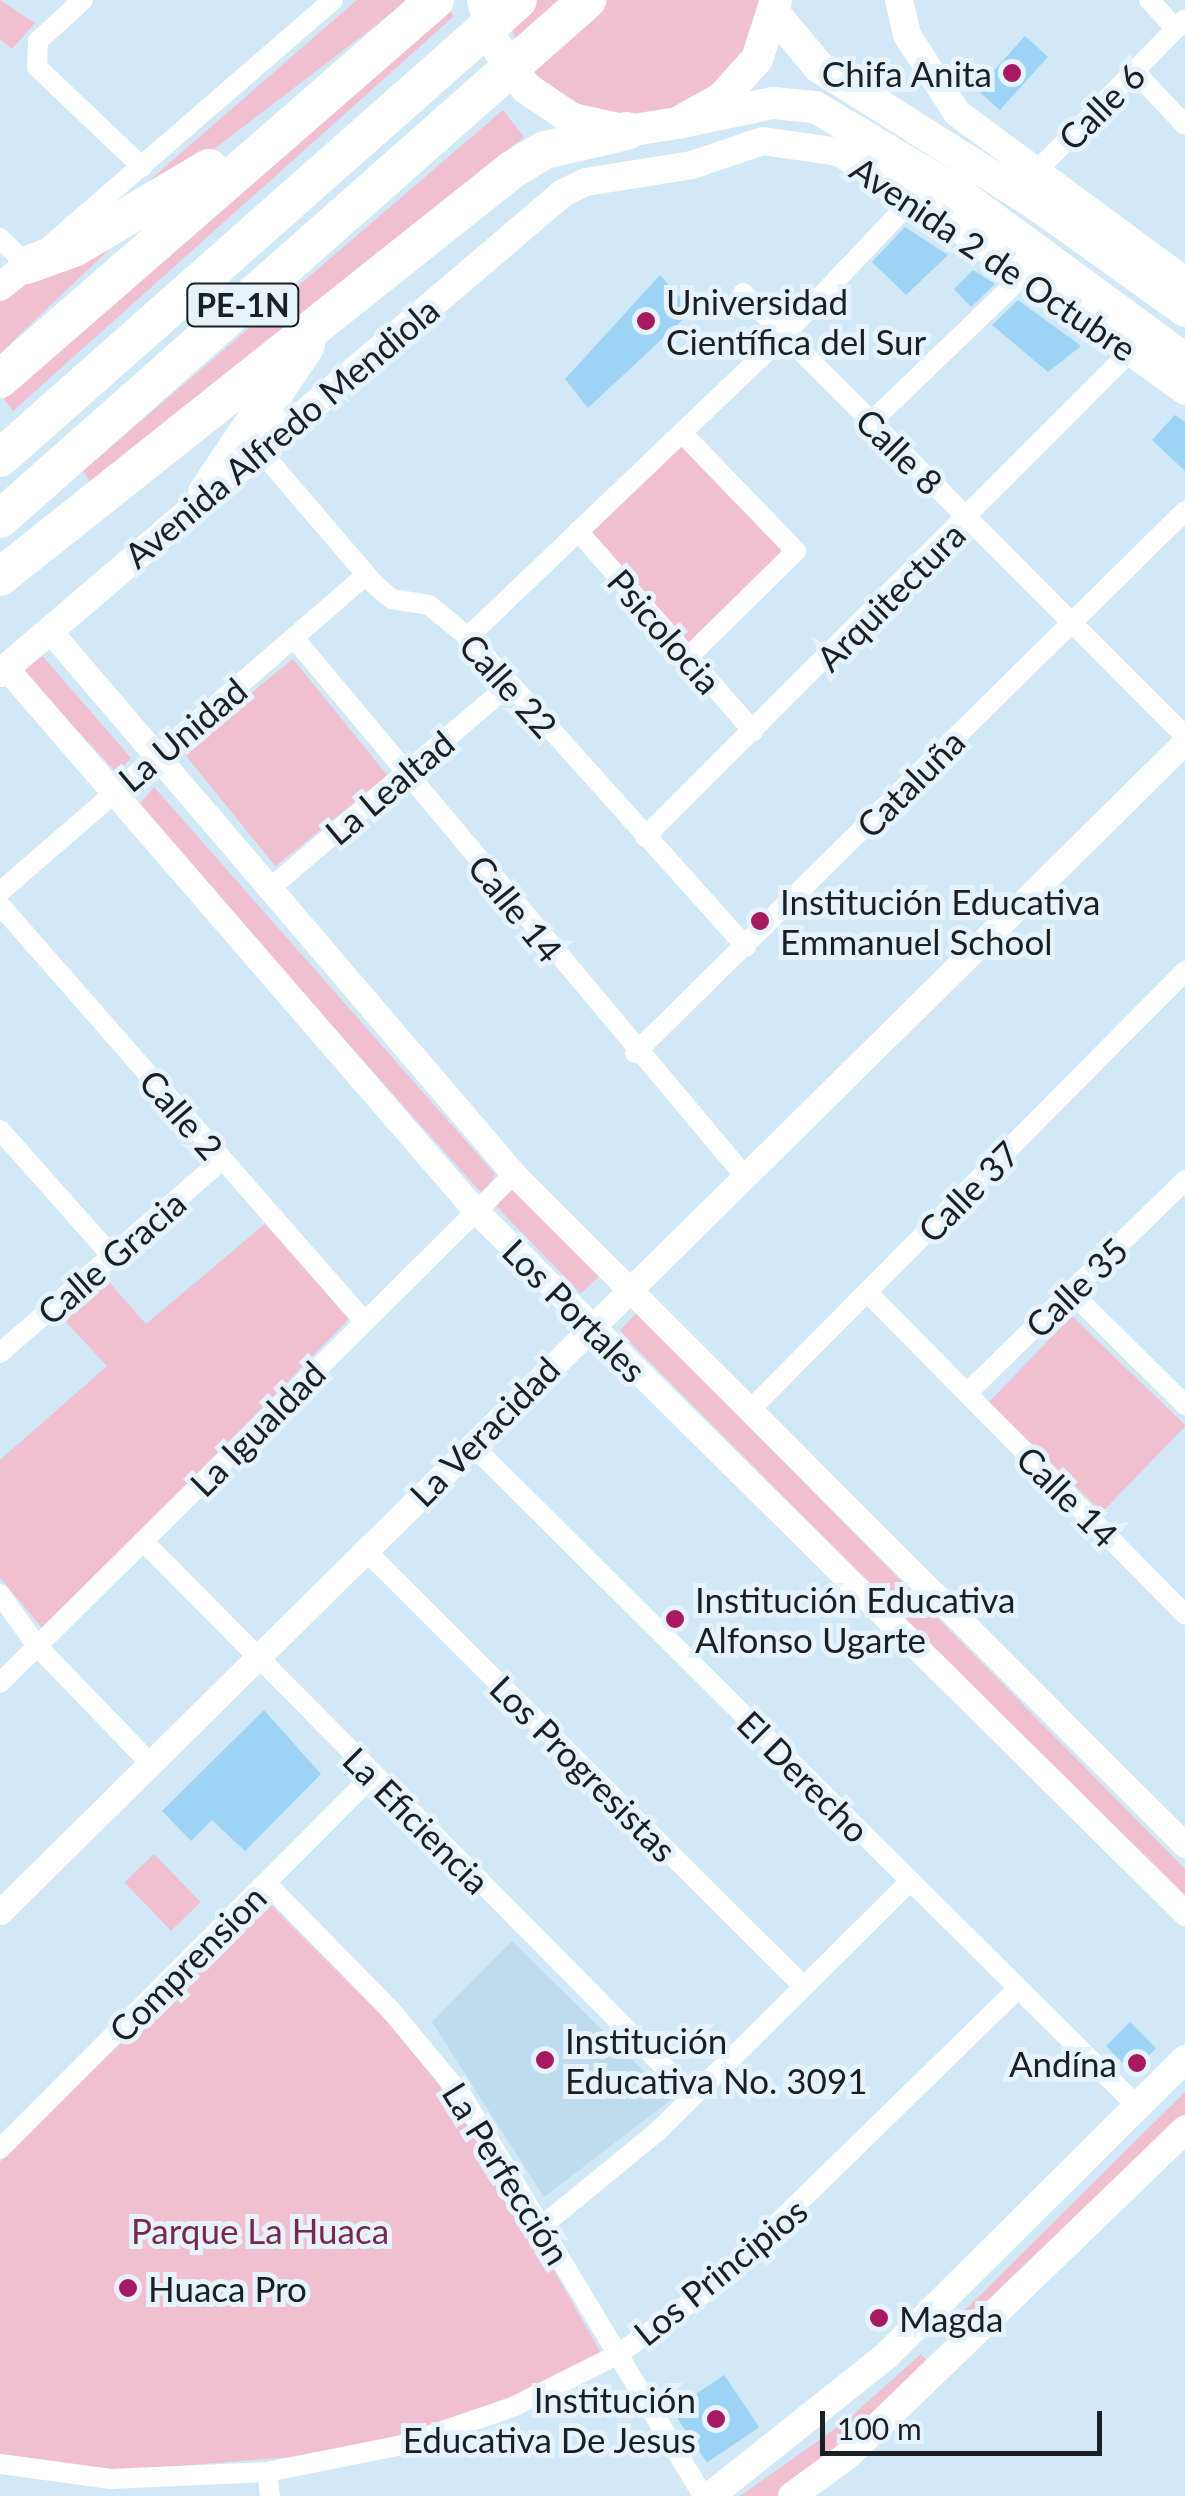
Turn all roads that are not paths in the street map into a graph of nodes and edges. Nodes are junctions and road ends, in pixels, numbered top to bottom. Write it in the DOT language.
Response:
graph roads {
  1 [pos="83,0"];
  2 [pos="333,0"];
  3 [pos="436,0"];
  4 [pos="483,0"];
  5 [pos="518,0"];
  6 [pos="586,0"];
  7 [pos="899,0"];
  8 [pos="1149,0"];
  9 [pos="775,6"];
  10 [pos="1180,24"];
  11 [pos="1136,73"];
  12 [pos="676,123"];
  13 [pos="1185,125"];
  14 [pos="286,127"];
  15 [pos="626,130"];
  16 [pos="142,167"];
  17 [pos="1025,182"];
  18 [pos="563,192"];
  19 [pos="933,198"];
  20 [pos="0,238"];
  21 [pos="1025,274"];
  22 [pos="14,276"];
  23 [pos="1185,281"];
  24 [pos="743,293"];
  25 [pos="1185,310"];
  26 [pos="326,315"];
  27 [pos="784,335"];
  28 [pos="1131,352"];
  29 [pos="1185,359"];
  30 [pos="0,378"];
  31 [pos="1185,391"];
  32 [pos="871,422"];
  33 [pos="682,433"];
  34 [pos="258,448"];
  35 [pos="0,458"];
  36 [pos="207,492"];
  37 [pos="1185,511"];
  38 [pos="0,519"];
  39 [pos="968,519"];
  40 [pos="578,531"];
  41 [pos="365,576"];
  42 [pos="0,577"];
  43 [pos="1071,622"];
  44 [pos="49,630"];
  45 [pos="468,637"];
  46 [pos="294,638"];
  47 [pos="688,657"];
  48 [pos="3,670"];
  49 [pos="510,684"];
  50 [pos="752,731"];
  51 [pos="1185,739"];
  52 [pos="156,758"];
  53 [pos="406,773"];
  54 [pos="114,792"];
  55 [pos="645,837"];
  56 [pos="268,890"];
  57 [pos="0,892"];
  58 [pos="0,905"];
  59 [pos="746,946"];
  60 [pos="1185,971"];
  61 [pos="635,1053"];
  62 [pos="0,1130"];
  63 [pos="222,1160"];
  64 [pos="514,1174"];
  65 [pos="743,1174"];
  66 [pos="1185,1180"];
  67 [pos="476,1212"];
  68 [pos="112,1256"];
  69 [pos="625,1289"];
  70 [pos="867,1292"];
  71 [pos="1070,1292"];
  72 [pos="365,1322"];
  73 [pos="590,1326"];
  74 [pos="0,1354"];
  75 [pos="967,1393"];
  76 [pos="1185,1405"];
  77 [pos="750,1410"];
  78 [pos="470,1444"];
  79 [pos="143,1541"];
  80 [pos="364,1549"];
  81 [pos="0,1594"];
  82 [pos="1185,1614"];
  83 [pos="37,1646"];
  84 [pos="256,1657"];
  85 [pos="0,1683"];
  86 [pos="149,1762"];
  87 [pos="372,1776"];
  88 [pos="1181,1832"];
  89 [pos="911,1882"];
  90 [pos="267,1884"];
  91 [pos="0,1912"];
  92 [pos="1185,1912"];
  93 [pos="803,1986"];
  94 [pos="1018,1988"];
  95 [pos="1185,2059"];
  96 [pos="693,2096"];
  97 [pos="1138,2107"];
  98 [pos="1185,2128"];
  99 [pos="0,2149"];
  100 [pos="542,2226"];
  101 [pos="914,2328"];
  102 [pos="617,2355"];
  103 [pos="946,2361"];
  104 [pos="0,2464"];
  105 [pos="267,2472"];
  106 [pos="270,2496"];
  107 [pos="707,2496"];
  108 [pos="792,2496"];
  1 -- 16 [label="street"];
  2 -- 16 [label="street"];
  3 -- 14 [label="highway"];
  4 -- 15 [label="main road, Avenida 2 de Octubre"];
  5 -- 35 [label="highway, PE-1N"];
  6 -- 38 [label="highway, PE-1N"];
  7 -- 17 [label="main road, Avenida 2 de Octubre"];
  8 -- 10 [label="street"];
  9 -- 12 [label="main road"];
  9 -- 17 [label="main road, Avenida 2 de Octubre"];
  10 -- 11 [label="street, Calle 6"];
  11 -- 13 [label="street"];
  11 -- 17 [label="street, Calle 6"];
  12 -- 15 [label="main road, Avenida 2 de Octubre"];
  12 -- 19 [label="main road, Avenida 2 de Octubre"];
  14 -- 22 [label="highway"];
  14 -- 30 [label="highway"];
  15 -- 26 [label="highway"];
  16 -- 22 [label="street"];
  17 -- 23 [label="main road, Avenida 2 de Octubre"];
  17 -- 25 [label="main road, Avenida 2 de Octubre"];
  18 -- 19 [label="main road, Avenida 2 de Octubre"];
  18 -- 34 [label="main road, Avenida Alfredo Mendiola"];
  19 -- 21 [label="main road, Avenida 2 de Octubre"];
  19 -- 27 [label="street"];
  19 -- 29 [label="main road, Avenida 2 de Octubre"];
  20 -- 22 [label="street"];
  21 -- 28 [label="main road, Avenida 2 de Octubre"];
  21 -- 32 [label="street"];
  24 -- 27 [label="street, Calle 8"];
  26 -- 36 [label="highway"];
  26 -- 42 [label="highway"];
  27 -- 32 [label="street, Calle 8"];
  27 -- 33 [label="street"];
  28 -- 31 [label="main road, Avenida 2 de Octubre"];
  28 -- 39 [label="street, Arquitectura"];
  32 -- 39 [label="street, Calle 8"];
  33 -- 40 [label="street"];
  33 -- 47 [label="street"];
  34 -- 36 [label="main road, Avenida Alfredo Mendiola"];
  34 -- 41 [label="street, Calle 22"];
  36 -- 44 [label="main road, Avenida Alfredo Mendiola"];
  37 -- 43 [label="street, Cataluña"];
  39 -- 43 [label="street, Calle 8"];
  39 -- 50 [label="street, Arquitectura"];
  40 -- 45 [label="street"];
  40 -- 47 [label="street, Psicolocia"];
  41 -- 45 [label="street, Calle 22"];
  41 -- 46 [label="street, La Unidad"];
  43 -- 51 [label="street, Calle 8"];
  43 -- 59 [label="street, Cataluña"];
  44 -- 48 [label="main road, Avenida Alfredo Mendiola"];
  44 -- 52 [label="street, Los Portales"];
  45 -- 49 [label="street, Calle 22"];
  46 -- 52 [label="street, La Unidad"];
  46 -- 53 [label="street, Calle 14"];
  47 -- 50 [label="street, Psicolocia"];
  48 -- 54 [label="street, Los Portales"];
  49 -- 53 [label="street, La Lealtad"];
  49 -- 55 [label="street, Calle 22"];
  50 -- 55 [label="street, Arquitectura"];
  51 -- 65 [label="street, La Veracidad"];
  52 -- 54 [label="street, La Unidad"];
  52 -- 56 [label="street, Los Portales"];
  53 -- 56 [label="street, La Lealtad"];
  53 -- 61 [label="street, Calle 14"];
  54 -- 57 [label="street, La Unidad"];
  54 -- 67 [label="street, Los Portales"];
  55 -- 59 [label="street, Calle 22"];
  56 -- 64 [label="street, Los Portales"];
  58 -- 63 [label="street, Calle 2"];
  59 -- 61 [label="street, Cataluña"];
  60 -- 70 [label="street, Calle 37"];
  61 -- 65 [label="street, Calle 14"];
  62 -- 68 [label="street"];
  63 -- 68 [label="street, Calle Gracia"];
  63 -- 72 [label="street, Calle 2"];
  64 -- 67 [label="street, La Igualdad"];
  64 -- 69 [label="street, Los Portales"];
  65 -- 69 [label="street, La Veracidad"];
  66 -- 71 [label="street, Calle 35"];
  67 -- 72 [label="street, La Igualdad"];
  67 -- 73 [label="street, Los Portales"];
  68 -- 74 [label="street, Calle Gracia"];
  69 -- 73 [label="street, La Veracidad"];
  69 -- 77 [label="street, Los Portales"];
  70 -- 75 [label="street, Calle 14"];
  70 -- 77 [label="street, Calle 37"];
  71 -- 75 [label="street, Calle 35"];
  71 -- 76 [label="street"];
  72 -- 79 [label="street, La Igualdad"];
  73 -- 78 [label="street, La Veracidad"];
  73 -- 92 [label="street, Los Portales"];
  75 -- 82 [label="street, Calle 14"];
  77 -- 88 [label="street, Los Portales"];
  78 -- 80 [label="street, La Veracidad"];
  78 -- 89 [label="street, El Derecho"];
  79 -- 83 [label="street, La Igualdad"];
  79 -- 84 [label="street, La Eficiencia"];
  80 -- 84 [label="street, La Veracidad"];
  80 -- 93 [label="street, Los Progresistas"];
  81 -- 83 [label="street"];
  83 -- 85 [label="street, La Igualdad"];
  83 -- 86 [label="street"];
  84 -- 86 [label="street, La Veracidad"];
  84 -- 87 [label="street, La Eficiencia"];
  86 -- 91 [label="street, La Veracidad"];
  87 -- 90 [label="street, Comprension"];
  87 -- 96 [label="street, La Eficiencia"];
  89 -- 93 [label="street"];
  89 -- 94 [label="street, El Derecho"];
  90 -- 99 [label="street, Comprension"];
  90 -- 100 [label="street, La Perfección"];
  93 -- 96 [label="street"];
  94 -- 97 [label="street, El Derecho"];
  94 -- 102 [label="street, Los Principios"];
  95 -- 97 [label="main road"];
  96 -- 100 [label="street"];
  97 -- 101 [label="main road"];
  98 -- 103 [label="main road"];
  100 -- 102 [label="street, La Perfección"];
  101 -- 103 [label="main road"];
  101 -- 107 [label="main road"];
  102 -- 105 [label="street, Los Principios"];
  102 -- 107 [label="street, La Perfección"];
  103 -- 108 [label="main road"];
  104 -- 105 [label="street, Los Principios"];
  105 -- 106 [label="street"];
}
